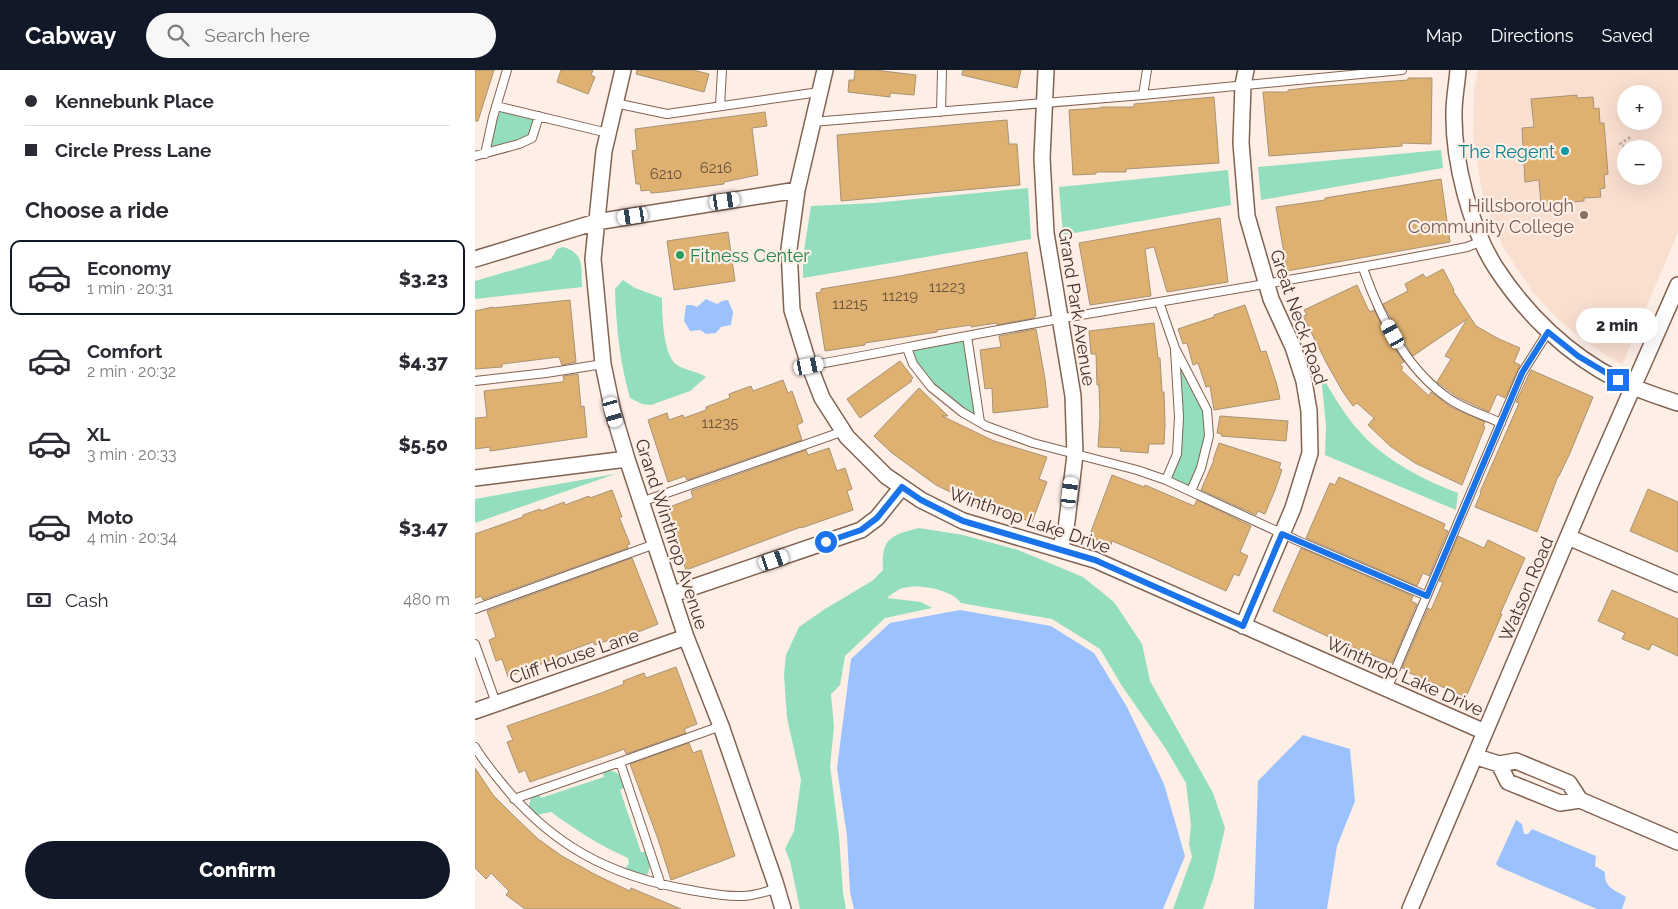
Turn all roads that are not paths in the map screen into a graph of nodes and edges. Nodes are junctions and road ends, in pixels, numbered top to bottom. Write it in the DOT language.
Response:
graph roads {
  1 [pos="507,70"];
  2 [pos="623,70"];
  3 [pos="722,70"];
  4 [pos="825,70"];
  5 [pos="942,70"];
  6 [pos="1046,70"];
  7 [pos="1147,70"];
  8 [pos="1402,70"];
  9 [pos="1458,70"];
  10 [pos="1346,72"];
  11 [pos="1245,77"];
  12 [pos="819,92"];
  13 [pos="1143,95"];
  14 [pos="615,103"];
  15 [pos="1044,104"];
  16 [pos="496,106"];
  17 [pos="720,106"];
  18 [pos="941,112"];
  19 [pos="539,116"];
  20 [pos="812,122"];
  21 [pos="608,133"];
  22 [pos="485,154"];
  23 [pos="475,156"];
  24 [pos="797,190"];
  25 [pos="596,222"];
  26 [pos="1482,241"];
  27 [pos="475,259"];
  28 [pos="1363,268"];
  29 [pos="1266,283"];
  30 [pos="1678,285"];
  31 [pos="1159,302"];
  32 [pos="1060,319"];
  33 [pos="1548,332"];
  34 [pos="967,336"];
  35 [pos="907,348"];
  36 [pos="1175,348"];
  37 [pos="603,364"];
  38 [pos="809,366"];
  39 [pos="475,381"];
  40 [pos="1633,386"];
  41 [pos="1678,403"];
  42 [pos="980,422"];
  43 [pos="1501,423"];
  44 [pos="843,431"];
  45 [pos="1075,455"];
  46 [pos="627,459"];
  47 [pos="475,478"];
  48 [pos="1166,480"];
  49 [pos="902,487"];
  50 [pos="1191,491"];
  51 [pos="641,502"];
  52 [pos="1282,534"];
  53 [pos="1568,537"];
  54 [pos="655,544"];
  55 [pos="1060,549"];
  56 [pos="1678,584"];
  57 [pos="673,594"];
  58 [pos="1427,596"];
  59 [pos="475,609"];
  60 [pos="1243,626"];
  61 [pos="686,637"];
  62 [pos="475,644"];
  63 [pos="1387,688"];
  64 [pos="496,703"];
  65 [pos="475,711"];
  66 [pos="721,726"];
  67 [pos="1485,732"];
  68 [pos="475,747"];
  69 [pos="1477,757"];
  70 [pos="620,762"];
  71 [pos="1499,764"];
  72 [pos="514,798"];
  73 [pos="1579,800"];
  74 [pos="1678,842"];
  75 [pos="661,885"];
  76 [pos="777,889"];
  77 [pos="783,909"];
  78 [pos="1410,909"];
  1 -- 16 [label="lane"];
  2 -- 14 [label="street, Grand Winthrop Avenue"];
  3 -- 17 [label="lane"];
  4 -- 12 [label="street, Winthrop Lake Drive"];
  5 -- 18 [label="lane"];
  6 -- 15 [label="street, Grand Park Avenue"];
  7 -- 13 [label="lane"];
  8 -- 10 [label="lane"];
  9 -- 26 [label="street"];
  10 -- 11 [label="lane"];
  11 -- 13 [label="lane"];
  11 -- 29 [label="street, Great Neck Road"];
  12 -- 17 [label="lane"];
  12 -- 20 [label="street, Winthrop Lake Drive"];
  13 -- 15 [label="lane"];
  14 -- 17 [label="lane"];
  14 -- 21 [label="street, Grand Winthrop Avenue"];
  15 -- 18 [label="lane"];
  15 -- 32 [label="street, Grand Park Avenue"];
  16 -- 19 [label="lane"];
  16 -- 22 [label="lane"];
  18 -- 20 [label="lane"];
  19 -- 21 [label="lane"];
  19 -- 22 [label="lane"];
  20 -- 24 [label="street, Winthrop Lake Drive"];
  21 -- 25 [label="street, Grand Winthrop Avenue"];
  22 -- 23 [label="lane"];
  24 -- 25 [label="street"];
  24 -- 38 [label="street, Winthrop Lake Drive"];
  25 -- 27 [label="street"];
  25 -- 37 [label="street, Grand Winthrop Avenue"];
  26 -- 28 [label="lane"];
  26 -- 33 [label="street"];
  28 -- 29 [label="lane"];
  28 -- 43 [label="lane"];
  29 -- 31 [label="lane"];
  29 -- 52 [label="street, Great Neck Road"];
  30 -- 40 [label="street, Watson Road"];
  31 -- 32 [label="lane"];
  31 -- 36 [label="lane"];
  32 -- 34 [label="lane"];
  32 -- 45 [label="street, Grand Park Avenue"];
  33 -- 40 [label="street"];
  33 -- 43 [label="lane"];
  34 -- 35 [label="lane"];
  34 -- 42 [label="lane"];
  35 -- 38 [label="lane"];
  35 -- 42 [label="lane"];
  36 -- 48 [label="lane"];
  36 -- 50 [label="lane"];
  37 -- 39 [label="lane"];
  37 -- 46 [label="street, Grand Winthrop Avenue"];
  38 -- 44 [label="street, Winthrop Lake Drive"];
  40 -- 41 [label="street"];
  40 -- 53 [label="street, Watson Road"];
  42 -- 45 [label="lane"];
  43 -- 58 [label="lane"];
  44 -- 49 [label="street, Winthrop Lake Drive"];
  44 -- 51 [label="lane"];
  45 -- 48 [label="lane"];
  45 -- 55 [label="street, Grand Park Avenue"];
  46 -- 47 [label="street"];
  46 -- 51 [label="street, Grand Winthrop Avenue"];
  48 -- 50 [label="lane"];
  49 -- 55 [label="street, Winthrop Lake Drive"];
  49 -- 57 [label="street"];
  50 -- 52 [label="lane"];
  51 -- 54 [label="street, Grand Winthrop Avenue"];
  52 -- 58 [label="lane"];
  52 -- 60 [label="street, Great Neck Road"];
  53 -- 56 [label="street"];
  53 -- 67 [label="street, Watson Road"];
  54 -- 57 [label="street, Grand Winthrop Avenue"];
  54 -- 59 [label="lane"];
  55 -- 60 [label="street, Winthrop Lake Drive"];
  57 -- 61 [label="street, Grand Winthrop Avenue"];
  58 -- 63 [label="lane"];
  60 -- 63 [label="street, Winthrop Lake Drive"];
  61 -- 64 [label="street, Cliff House Lane"];
  61 -- 66 [label="street, Grand Winthrop Avenue"];
  62 -- 64 [label="lane"];
  63 -- 67 [label="street, Winthrop Lake Drive"];
  64 -- 65 [label="street, Cliff House Lane"];
  66 -- 70 [label="lane"];
  66 -- 76 [label="street, Grand Winthrop Avenue"];
  67 -- 78 [label="street, Watson Road"];
  68 -- 72 [label="lane"];
  69 -- 71 [label="street"];
  70 -- 72 [label="lane"];
  70 -- 75 [label="lane"];
  71 -- 73 [label="street"];
  71 -- 73 [label="street"];
  72 -- 75 [label="lane"];
  73 -- 74 [label="street"];
  75 -- 76 [label="lane"];
  76 -- 77 [label="street, Grand Winthrop Avenue"];
}
